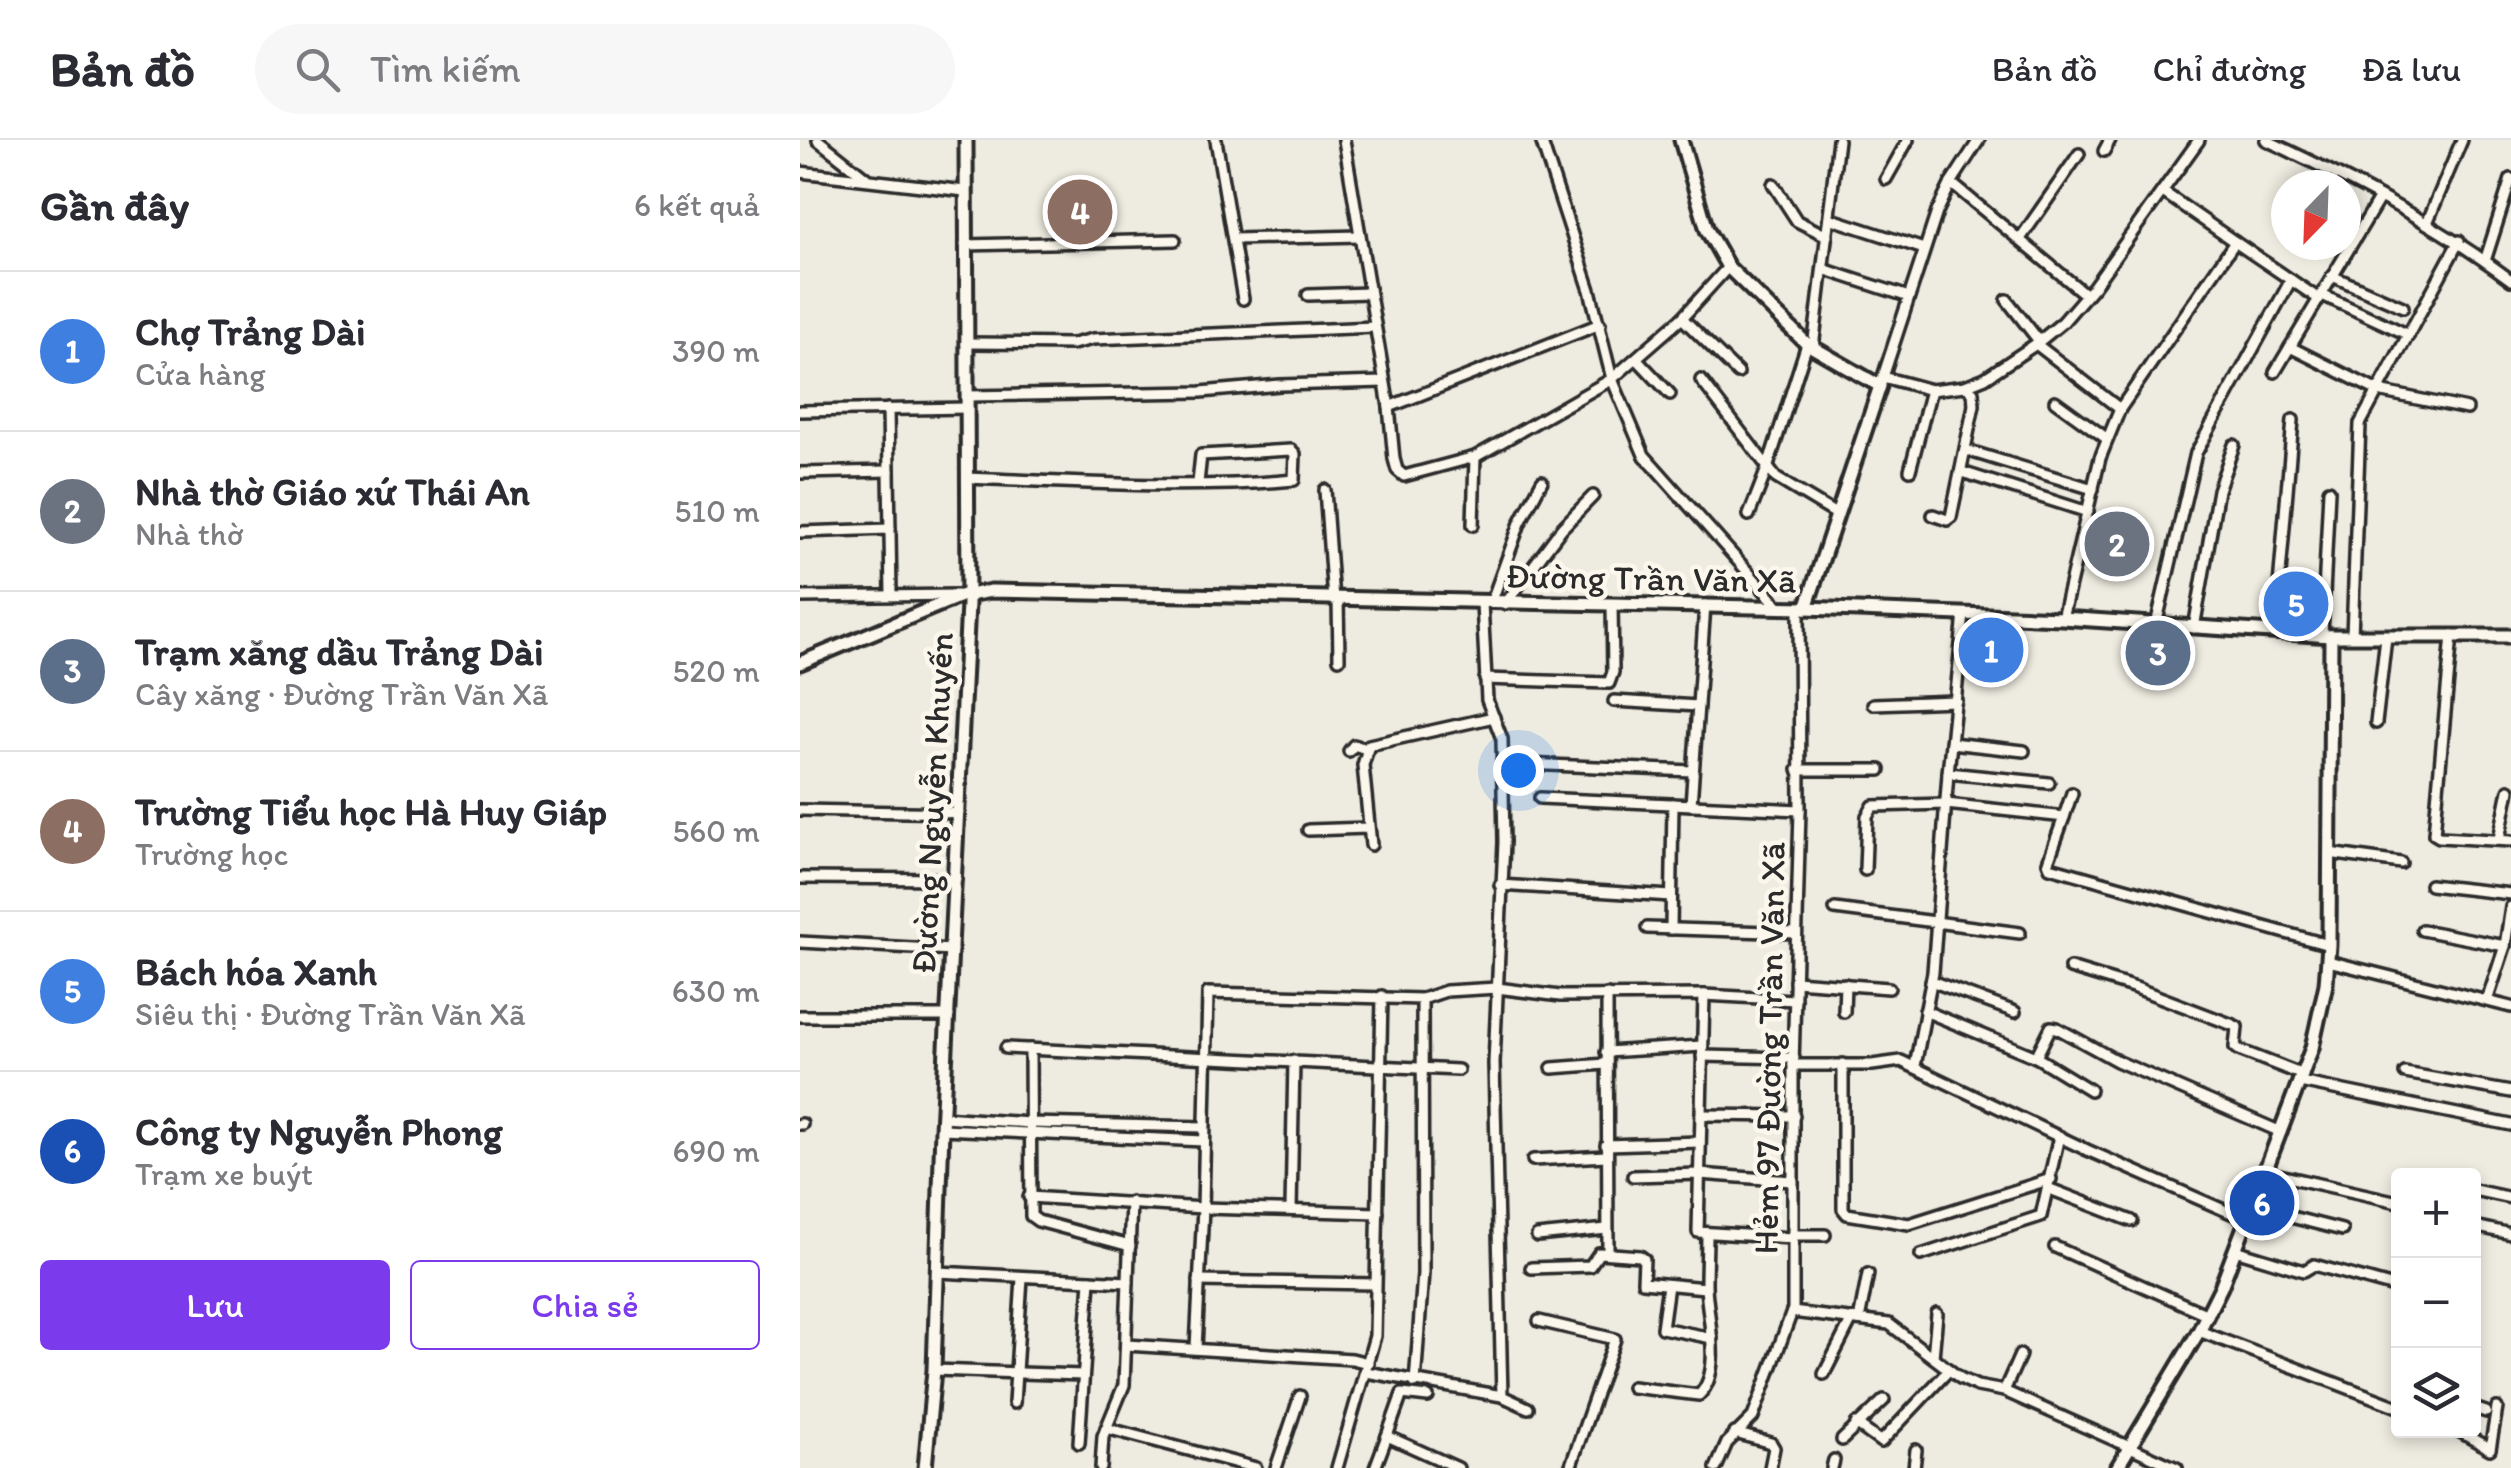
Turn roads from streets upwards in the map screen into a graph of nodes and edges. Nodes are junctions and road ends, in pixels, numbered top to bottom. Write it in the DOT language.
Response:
graph roads {
  1 [pos="818,140"];
  2 [pos="966,140"];
  3 [pos="1216,140"];
  4 [pos="1344,140"];
  5 [pos="1542,140"];
  6 [pos="1681,140"];
  7 [pos="1838,140"];
  8 [pos="1908,140"];
  9 [pos="1979,140"];
  10 [pos="2110,140"];
  11 [pos="2266,140"];
  12 [pos="2462,140"];
  13 [pos="2196,141"];
  14 [pos="2290,145"];
  15 [pos="2104,152"];
  16 [pos="2079,154"];
  17 [pos="800,172"];
  18 [pos="1886,179"];
  19 [pos="2511,179"];
  20 [pos="868,180"];
  21 [pos="1951,183"];
  22 [pos="1773,184"];
  23 [pos="966,191"];
  24 [pos="2163,192"];
  25 [pos="2380,197"];
  26 [pos="1830,218"];
  27 [pos="2426,223"];
  28 [pos="1360,236"];
  29 [pos="1827,236"];
  30 [pos="1234,239"];
  31 [pos="2020,239"];
  32 [pos="1175,240"];
  33 [pos="2458,241"];
  34 [pos="2234,242"];
  35 [pos="965,245"];
  36 [pos="1924,249"];
  37 [pos="2486,261"];
  38 [pos="1728,267"];
  39 [pos="1823,269"];
  40 [pos="2332,276"];
  41 [pos="2290,280"];
  42 [pos="2511,280"];
  43 [pos="1369,293"];
  44 [pos="1308,295"];
  45 [pos="2086,295"];
  46 [pos="1909,297"];
  47 [pos="2320,297"];
  48 [pos="1243,299"];
  49 [pos="2007,300"];
  50 [pos="2403,308"];
  51 [pos="1682,318"];
  52 [pos="1600,324"];
  53 [pos="1374,326"];
  54 [pos="2409,335"];
  55 [pos="2038,342"];
  56 [pos="966,344"];
  57 [pos="1810,346"];
  58 [pos="2290,347"];
  59 [pos="1637,359"];
  60 [pos="2276,372"];
  61 [pos="1738,373"];
  62 [pos="1612,379"];
  63 [pos="1701,380"];
  64 [pos="1384,382"];
  65 [pos="1882,382"];
  66 [pos="1965,386"];
  67 [pos="1931,390"];
  68 [pos="2378,390"];
  69 [pos="1670,394"];
  70 [pos="2055,401"];
  71 [pos="967,402"];
  72 [pos="1389,407"];
  73 [pos="888,408"];
  74 [pos="2120,409"];
  75 [pos="2467,409"];
  76 [pos="800,412"];
  77 [pos="2293,420"];
  78 [pos="2106,438"];
  79 [pos="2234,444"];
  80 [pos="1966,450"];
  81 [pos="1475,457"];
  82 [pos="1768,469"];
  83 [pos="1910,470"];
  84 [pos="889,471"];
  85 [pos="1962,472"];
  86 [pos="800,473"];
  87 [pos="967,478"];
  88 [pos="1542,481"];
  89 [pos="1198,483"];
  90 [pos="2093,489"];
  91 [pos="1325,490"];
  92 [pos="2329,490"];
  93 [pos="1593,496"];
  94 [pos="2088,512"];
  95 [pos="1749,514"];
  96 [pos="1836,514"];
  97 [pos="1934,515"];
  98 [pos="1473,525"];
  99 [pos="890,529"];
  100 [pos="800,532"];
  101 [pos="891,595"];
  102 [pos="966,595"];
  103 [pos="800,597"];
  104 [pos="1336,600"];
  105 [pos="1486,603"];
  106 [pos="1505,604"];
  107 [pos="1612,604"];
  108 [pos="1705,605"];
  109 [pos="1780,607"];
  110 [pos="1803,608"];
  111 [pos="1964,614"];
  112 [pos="2062,618"];
  113 [pos="2156,625"];
  114 [pos="2194,628"];
  115 [pos="2275,633"];
  116 [pos="2452,635"];
  117 [pos="2327,636"];
  118 [pos="2352,636"];
  119 [pos="2386,636"];
  120 [pos="2511,636"];
  121 [pos="1338,660"];
  122 [pos="800,663"];
  123 [pos="1485,679"];
  124 [pos="1614,701"];
  125 [pos="1956,701"];
  126 [pos="1873,704"];
  127 [pos="1698,706"];
  128 [pos="1494,717"];
  129 [pos="2376,723"];
  130 [pos="1951,742"];
  131 [pos="1352,744"];
  132 [pos="1366,749"];
  133 [pos="2024,751"];
  134 [pos="1502,763"];
  135 [pos="1798,770"];
  136 [pos="1880,770"];
  137 [pos="1694,771"];
  138 [pos="1948,774"];
  139 [pos="2049,783"];
  140 [pos="2509,790"];
  141 [pos="2072,793"];
  142 [pos="1540,798"];
  143 [pos="1673,804"];
  144 [pos="1946,804"];
  145 [pos="1691,805"];
  146 [pos="800,810"];
  147 [pos="1800,810"];
  148 [pos="959,812"];
  149 [pos="2064,818"];
  150 [pos="1368,828"];
  151 [pos="1308,830"];
  152 [pos="2499,839"];
  153 [pos="2511,840"];
  154 [pos="1370,845"];
  155 [pos="2329,853"];
  156 [pos="2400,862"];
  157 [pos="1865,870"];
  158 [pos="800,878"];
  159 [pos="956,879"];
  160 [pos="2430,885"];
  161 [pos="1500,886"];
  162 [pos="2511,894"];
  163 [pos="1671,896"];
  164 [pos="2511,908"];
  165 [pos="1835,909"];
  166 [pos="1938,920"];
  167 [pos="1646,928"];
  168 [pos="1671,929"];
  169 [pos="2422,930"];
  170 [pos="2020,932"];
  171 [pos="1796,933"];
  172 [pos="800,942"];
  173 [pos="2329,945"];
  174 [pos="2505,946"];
  175 [pos="952,950"];
  176 [pos="2328,961"];
  177 [pos="2070,968"];
  178 [pos="1796,981"];
  179 [pos="1931,981"];
  180 [pos="1845,984"];
  181 [pos="1496,988"];
  182 [pos="1889,988"];
  183 [pos="1704,995"];
  184 [pos="1382,996"];
  185 [pos="1607,996"];
  186 [pos="1422,999"];
  187 [pos="1795,1000"];
  188 [pos="2487,1002"];
  189 [pos="2511,1006"];
  190 [pos="1926,1010"];
  191 [pos="1844,1012"];
  192 [pos="2016,1012"];
  193 [pos="800,1016"];
  194 [pos="949,1016"];
  195 [pos="1006,1048"];
  196 [pos="1030,1049"];
  197 [pos="1702,1051"];
  198 [pos="1606,1052"];
  199 [pos="1206,1057"];
  200 [pos="2036,1057"];
  201 [pos="1294,1061"];
  202 [pos="1793,1061"];
  203 [pos="1606,1064"];
  204 [pos="1843,1064"];
  205 [pos="1378,1065"];
  206 [pos="1914,1066"];
  207 [pos="1422,1067"];
  208 [pos="1552,1068"];
  209 [pos="1458,1070"];
  210 [pos="2405,1073"];
  211 [pos="2302,1079"];
  212 [pos="2090,1090"];
  213 [pos="2511,1092"];
  214 [pos="2511,1113"];
  215 [pos="1701,1115"];
  216 [pos="1794,1116"];
  217 [pos="942,1123"];
  218 [pos="2510,1125"];
  219 [pos="1204,1127"];
  220 [pos="1030,1128"];
  221 [pos="2282,1132"];
  222 [pos="2060,1136"];
  223 [pos="1204,1141"];
  224 [pos="1700,1142"];
  225 [pos="1606,1145"];
  226 [pos="1606,1156"];
  227 [pos="1533,1160"];
  228 [pos="2266,1172"];
  229 [pos="1700,1174"];
  230 [pos="1633,1176"];
  231 [pos="1792,1181"];
  232 [pos="2051,1184"];
  233 [pos="2481,1192"];
  234 [pos="1029,1197"];
  235 [pos="2511,1198"];
  236 [pos="2391,1200"];
  237 [pos="1131,1202"];
  238 [pos="2252,1206"];
  239 [pos="1203,1208"];
  240 [pos="1291,1210"];
  241 [pos="1378,1214"];
  242 [pos="2247,1220"];
  243 [pos="2132,1221"];
  244 [pos="2481,1228"];
  245 [pos="1607,1230"];
  246 [pos="2342,1230"];
  247 [pos="1707,1234"];
  248 [pos="2511,1234"];
  249 [pos="1826,1235"];
  250 [pos="1538,1236"];
  251 [pos="1792,1236"];
  252 [pos="1130,1246"];
  253 [pos="2055,1247"];
  254 [pos="2236,1250"];
  255 [pos="1608,1253"];
  256 [pos="1921,1255"];
  257 [pos="1531,1268"];
  258 [pos="938,1272"];
  259 [pos="1868,1274"];
  260 [pos="1022,1278"];
  261 [pos="1090,1280"];
  262 [pos="1199,1281"];
  263 [pos="1128,1282"];
  264 [pos="1375,1284"];
  265 [pos="1668,1286"];
  266 [pos="2391,1286"];
  267 [pos="1705,1288"];
  268 [pos="1792,1312"];
  269 [pos="1937,1314"];
  270 [pos="2208,1315"];
  271 [pos="1856,1319"];
  272 [pos="1539,1320"];
  273 [pos="2199,1330"];
  274 [pos="1712,1338"];
  275 [pos="1126,1344"];
  276 [pos="1196,1348"];
  277 [pos="2020,1354"];
  278 [pos="1933,1357"];
  279 [pos="1367,1368"];
  280 [pos="934,1370"];
  281 [pos="1015,1370"];
  282 [pos="1949,1370"];
  283 [pos="1824,1374"];
  284 [pos="1083,1375"];
  285 [pos="1415,1383"];
  286 [pos="1632,1387"];
  287 [pos="2004,1391"];
  288 [pos="1300,1396"];
  289 [pos="1502,1396"];
  290 [pos="1428,1398"];
  291 [pos="1884,1400"];
  292 [pos="1014,1403"];
  293 [pos="2391,1404"];
  294 [pos="1528,1408"];
  295 [pos="2497,1408"];
  296 [pos="2481,1410"];
  297 [pos="2486,1412"];
  298 [pos="1856,1424"];
  299 [pos="1106,1428"];
  300 [pos="1736,1432"];
  301 [pos="1387,1436"];
  302 [pos="2470,1438"];
  303 [pos="1842,1440"];
  304 [pos="1079,1443"];
  305 [pos="2129,1447"];
  306 [pos="1916,1450"];
  307 [pos="926,1468"];
  308 [pos="1101,1468"];
  309 [pos="1256,1468"];
  310 [pos="1276,1468"];
  311 [pos="1337,1468"];
  312 [pos="1375,1468"];
  313 [pos="1458,1468"];
  314 [pos="1570,1468"];
  315 [pos="1716,1468"];
  316 [pos="1770,1468"];
  317 [pos="1914,1468"];
  318 [pos="2117,1468"];
  319 [pos="2177,1468"];
  1 -- 20 [label="street"];
  2 -- 23 [label="street, Đường Nguyễn Khuyến"];
  3 -- 30 [label="street"];
  4 -- 28 [label="street"];
  5 -- 52 [label="street"];
  6 -- 38 [label="street"];
  7 -- 26 [label="street"];
  8 -- 18 [label="street"];
  9 -- 21 [label="street"];
  10 -- 15 [label="street"];
  11 -- 14 [label="street"];
  12 -- 27 [label="street"];
  13 -- 24 [label="street"];
  14 -- 25 [label="street"];
  16 -- 31 [label="street"];
  17 -- 20 [label="street"];
  19 -- 37 [label="street"];
  20 -- 23 [label="street"];
  21 -- 31 [label="street"];
  21 -- 36 [label="street"];
  22 -- 29 [label="street"];
  23 -- 35 [label="street, Đường Nguyễn Khuyến"];
  24 -- 34 [label="street"];
  24 -- 45 [label="street"];
  25 -- 27 [label="street"];
  25 -- 40 [label="street"];
  26 -- 29 [label="street"];
  26 -- 36 [label="street"];
  27 -- 33 [label="street"];
  28 -- 30 [label="street"];
  28 -- 43 [label="street"];
  29 -- 39 [label="street"];
  30 -- 48 [label="street"];
  31 -- 45 [label="street"];
  32 -- 35 [label="street"];
  33 -- 37 [label="street"];
  33 -- 54 [label="street"];
  34 -- 41 [label="street"];
  34 -- 74 [label="street"];
  35 -- 56 [label="street, Đường Nguyễn Khuyến"];
  36 -- 46 [label="street"];
  37 -- 42 [label="street"];
  38 -- 51 [label="street"];
  38 -- 57 [label="street"];
  39 -- 46 [label="street"];
  39 -- 57 [label="street"];
  40 -- 47 [label="street"];
  40 -- 50 [label="street"];
  41 -- 47 [label="street"];
  41 -- 113 [label="street"];
  43 -- 44 [label="street"];
  43 -- 53 [label="street"];
  45 -- 55 [label="street"];
  46 -- 65 [label="street"];
  47 -- 54 [label="street"];
  47 -- 58 [label="street"];
  49 -- 55 [label="street"];
  51 -- 59 [label="street"];
  51 -- 61 [label="street"];
  52 -- 62 [label="street"];
  52 -- 72 [label="street"];
  53 -- 56 [label="street"];
  53 -- 64 [label="street"];
  54 -- 68 [label="street"];
  55 -- 66 [label="street"];
  55 -- 74 [label="street"];
  56 -- 71 [label="street, Đường Nguyễn Khuyến"];
  57 -- 65 [label="street"];
  57 -- 82 [label="street"];
  58 -- 60 [label="street"];
  58 -- 68 [label="street"];
  59 -- 62 [label="street"];
  59 -- 69 [label="street"];
  62 -- 81 [label="street"];
  62 -- 109 [label="street"];
  63 -- 82 [label="street"];
  64 -- 71 [label="street"];
  64 -- 72 [label="street"];
  65 -- 67 [label="street"];
  65 -- 96 [label="street"];
  66 -- 67 [label="street"];
  66 -- 80 [label="street"];
  67 -- 83 [label="street"];
  68 -- 75 [label="street"];
  68 -- 118 [label="street"];
  70 -- 78 [label="street"];
  71 -- 73 [label="street"];
  71 -- 87 [label="street, Đường Nguyễn Khuyến"];
  72 -- 81 [label="street"];
  73 -- 76 [label="street"];
  73 -- 84 [label="street"];
  74 -- 78 [label="street"];
  77 -- 115 [label="street"];
  78 -- 90 [label="street"];
  79 -- 114 [label="street"];
  80 -- 85 [label="street"];
  80 -- 90 [label="street"];
  81 -- 98 [label="street"];
  82 -- 95 [label="street"];
  82 -- 96 [label="street"];
  84 -- 86 [label="street"];
  84 -- 99 [label="street"];
  85 -- 94 [label="street"];
  85 -- 97 [label="street"];
  87 -- 89 [label="street"];
  87 -- 102 [label="street, Đường Nguyễn Khuyến"];
  88 -- 105 [label="street"];
  89 -- 89 [label="street"];
  90 -- 94 [label="street"];
  91 -- 104 [label="street"];
  92 -- 117 [label="street"];
  93 -- 106 [label="street"];
  94 -- 112 [label="street"];
  96 -- 110 [label="street"];
  99 -- 100 [label="street"];
  99 -- 101 [label="street"];
  101 -- 102 [label="street"];
  101 -- 103 [label="street"];
  102 -- 104 [label="street, Đường Trần Văn Xã"];
  102 -- 122 [label="street, Đường Trần Văn Xã"];
  102 -- 148 [label="street, Đường Nguyễn Khuyến"];
  104 -- 105 [label="street, Đường Trần Văn Xã"];
  104 -- 121 [label="street"];
  105 -- 106 [label="street, Đường Trần Văn Xã"];
  105 -- 123 [label="street"];
  106 -- 107 [label="street, Đường Trần Văn Xã"];
  107 -- 108 [label="street, Đường Trần Văn Xã"];
  107 -- 123 [label="street"];
  108 -- 109 [label="street, Đường Trần Văn Xã"];
  108 -- 127 [label="street"];
  109 -- 110 [label="street, Đường Trần Văn Xã"];
  110 -- 111 [label="street, Đường Trần Văn Xã"];
  110 -- 135 [label="street, Hẻm 97 Đường Trần Văn Xã"];
  111 -- 112 [label="street, Đường Trần Văn Xã"];
  111 -- 125 [label="street"];
  112 -- 113 [label="street, Đường Trần Văn Xã"];
  113 -- 114 [label="street, Đường Trần Văn Xã"];
  114 -- 115 [label="street, Đường Trần Văn Xã"];
  115 -- 117 [label="street, Đường Trần Văn Xã"];
  116 -- 119 [label="street, Đường Trần Văn Xã"];
  116 -- 120 [label="street, Đường Trần Văn Xã"];
  116 -- 152 [label="street"];
  117 -- 118 [label="street, Đường Trần Văn Xã"];
  117 -- 155 [label="street"];
  118 -- 119 [label="street, Đường Trần Văn Xã"];
  119 -- 129 [label="street"];
  123 -- 128 [label="street"];
  124 -- 127 [label="street"];
  125 -- 126 [label="street"];
  125 -- 130 [label="street"];
  127 -- 137 [label="street"];
  128 -- 132 [label="street"];
  128 -- 134 [label="street"];
  130 -- 133 [label="street"];
  130 -- 138 [label="street"];
  131 -- 132 [label="street"];
  132 -- 150 [label="street"];
  134 -- 137 [label="street"];
  134 -- 161 [label="street"];
  135 -- 136 [label="street"];
  135 -- 147 [label="street, Hẻm 97 Đường Trần Văn Xã"];
  137 -- 145 [label="street"];
  138 -- 139 [label="street"];
  138 -- 144 [label="street"];
  140 -- 152 [label="street"];
  141 -- 149 [label="street"];
  142 -- 143 [label="street"];
  143 -- 145 [label="street"];
  143 -- 163 [label="street"];
  144 -- 149 [label="street"];
  144 -- 157 [label="street"];
  144 -- 166 [label="street"];
  145 -- 147 [label="street"];
  146 -- 148 [label="street"];
  147 -- 171 [label="street, Hẻm 97 Đường Trần Văn Xã"];
  148 -- 159 [label="street, Đường Nguyễn Khuyến"];
  149 -- 173 [label="street"];
  150 -- 151 [label="street"];
  150 -- 154 [label="street"];
  152 -- 153 [label="street"];
  155 -- 156 [label="street"];
  155 -- 173 [label="street"];
  158 -- 159 [label="street"];
  159 -- 175 [label="street, Đường Nguyễn Khuyến"];
  160 -- 162 [label="street"];
  161 -- 163 [label="street"];
  161 -- 181 [label="street"];
  163 -- 168 [label="street"];
  164 -- 174 [label="street"];
  165 -- 166 [label="street"];
  166 -- 170 [label="street"];
  166 -- 179 [label="street"];
  167 -- 168 [label="street"];
  168 -- 171 [label="street"];
  169 -- 174 [label="street"];
  171 -- 178 [label="street, Hẻm 97 Đường Trần Văn Xã"];
  172 -- 175 [label="street"];
  173 -- 176 [label="street"];
  174 -- 188 [label="street"];
  175 -- 194 [label="street, Đường Nguyễn Khuyến"];
  176 -- 188 [label="street"];
  176 -- 211 [label="street"];
  177 -- 211 [label="street"];
  178 -- 180 [label="street"];
  178 -- 187 [label="street, Hẻm 97 Đường Trần Văn Xã"];
  179 -- 190 [label="street"];
  179 -- 192 [label="street"];
  180 -- 182 [label="street"];
  180 -- 191 [label="street"];
  181 -- 185 [label="street"];
  181 -- 186 [label="street"];
  181 -- 289 [label="street"];
  183 -- 185 [label="street"];
  183 -- 187 [label="street"];
  183 -- 197 [label="street"];
  184 -- 186 [label="street"];
  184 -- 199 [label="street"];
  184 -- 205 [label="street"];
  185 -- 198 [label="street"];
  186 -- 207 [label="street"];
  187 -- 202 [label="street, Hẻm 97 Đường Trần Văn Xã"];
  188 -- 189 [label="street"];
  190 -- 200 [label="street"];
  190 -- 206 [label="street"];
  193 -- 194 [label="street"];
  194 -- 217 [label="street, Đường Nguyễn Khuyến"];
  195 -- 196 [label="street"];
  196 -- 199 [label="street"];
  196 -- 220 [label="street"];
  197 -- 198 [label="street"];
  197 -- 202 [label="street"];
  197 -- 215 [label="street"];
  198 -- 203 [label="street"];
  199 -- 201 [label="street"];
  199 -- 219 [label="street"];
  200 -- 212 [label="street"];
  200 -- 221 [label="street"];
  201 -- 205 [label="street"];
  201 -- 240 [label="street"];
  202 -- 204 [label="street"];
  202 -- 216 [label="street, Hẻm 97 Đường Trần Văn Xã"];
  203 -- 208 [label="street"];
  203 -- 225 [label="street"];
  204 -- 206 [label="street"];
  204 -- 232 [label="street"];
  205 -- 207 [label="street"];
  205 -- 241 [label="street"];
  206 -- 222 [label="street"];
  207 -- 209 [label="street"];
  207 -- 285 [label="street"];
  210 -- 213 [label="street"];
  211 -- 218 [label="street"];
  211 -- 221 [label="street"];
  214 -- 218 [label="street"];
  215 -- 216 [label="street"];
  215 -- 224 [label="street"];
  216 -- 231 [label="street, Hẻm 97 Đường Trần Văn Xã"];
  217 -- 220 [label="street"];
  217 -- 258 [label="street, Đường Nguyễn Khuyến"];
  219 -- 220 [label="street"];
  219 -- 223 [label="street"];
  220 -- 223 [label="street"];
  220 -- 234 [label="street"];
  221 -- 228 [label="street"];
  222 -- 232 [label="street"];
  222 -- 242 [label="street"];
  223 -- 239 [label="street"];
  224 -- 225 [label="street"];
  224 -- 229 [label="street"];
  225 -- 226 [label="street"];
  226 -- 227 [label="street"];
  226 -- 245 [label="street"];
  228 -- 236 [label="street"];
  228 -- 238 [label="street"];
  229 -- 230 [label="street"];
  229 -- 231 [label="street"];
  229 -- 247 [label="street"];
  231 -- 251 [label="street, Hẻm 97 Đường Trần Văn Xã"];
  232 -- 243 [label="street"];
  232 -- 256 [label="street"];
  233 -- 235 [label="street"];
  234 -- 237 [label="street"];
  234 -- 252 [label="street"];
  237 -- 239 [label="street"];
  237 -- 252 [label="street"];
  238 -- 242 [label="street"];
  238 -- 246 [label="street"];
  239 -- 240 [label="street"];
  239 -- 262 [label="street"];
  240 -- 241 [label="street"];
  241 -- 264 [label="street"];
  242 -- 254 [label="street"];
  244 -- 248 [label="street"];
  245 -- 250 [label="street"];
  245 -- 255 [label="street"];
  247 -- 251 [label="street"];
  247 -- 267 [label="street"];
  249 -- 251 [label="street"];
  251 -- 268 [label="street, Hẻm 97 Đường Trần Văn Xã"];
  252 -- 263 [label="street"];
  253 -- 270 [label="street"];
  254 -- 266 [label="street"];
  254 -- 270 [label="street"];
  255 -- 257 [label="street"];
  255 -- 265 [label="street"];
  258 -- 260 [label="street"];
  258 -- 280 [label="street, Đường Nguyễn Khuyến"];
  259 -- 271 [label="street"];
  260 -- 261 [label="street"];
  260 -- 281 [label="street"];
  261 -- 263 [label="street"];
  261 -- 284 [label="street"];
  262 -- 264 [label="street"];
  262 -- 276 [label="street"];
  263 -- 275 [label="street"];
  264 -- 279 [label="street"];
  265 -- 267 [label="street"];
  265 -- 274 [label="street"];
  267 -- 274 [label="street"];
  268 -- 271 [label="street"];
  268 -- 300 [label="street, Hẻm 97 Đường Trần Văn Xã"];
  269 -- 278 [label="street"];
  270 -- 273 [label="street"];
  271 -- 278 [label="street"];
  271 -- 283 [label="street"];
  272 -- 314 [label="street"];
  273 -- 293 [label="street"];
  273 -- 305 [label="street"];
  274 -- 286 [label="street"];
  275 -- 276 [label="street"];
  275 -- 299 [label="street"];
  276 -- 279 [label="street"];
  277 -- 287 [label="street"];
  278 -- 282 [label="street"];
  279 -- 285 [label="street"];
  279 -- 311 [label="street"];
  280 -- 281 [label="street"];
  280 -- 307 [label="street, Đường Nguyễn Khuyến"];
  281 -- 284 [label="street"];
  281 -- 292 [label="street"];
  282 -- 287 [label="street"];
  282 -- 298 [label="street"];
  284 -- 304 [label="street"];
  285 -- 289 [label="street"];
  287 -- 305 [label="street"];
  288 -- 310 [label="street"];
  289 -- 294 [label="street"];
  290 -- 301 [label="street"];
  291 -- 298 [label="street"];
  295 -- 302 [label="street"];
  296 -- 297 [label="street"];
  298 -- 303 [label="street"];
  299 -- 308 [label="street"];
  299 -- 309 [label="street"];
  300 -- 315 [label="street, Hẻm 97 Đường Trần Văn Xã"];
  300 -- 316 [label="street"];
  301 -- 312 [label="street"];
  301 -- 313 [label="street"];
  305 -- 318 [label="street"];
  305 -- 319 [label="street"];
  306 -- 317 [label="street"];
}
